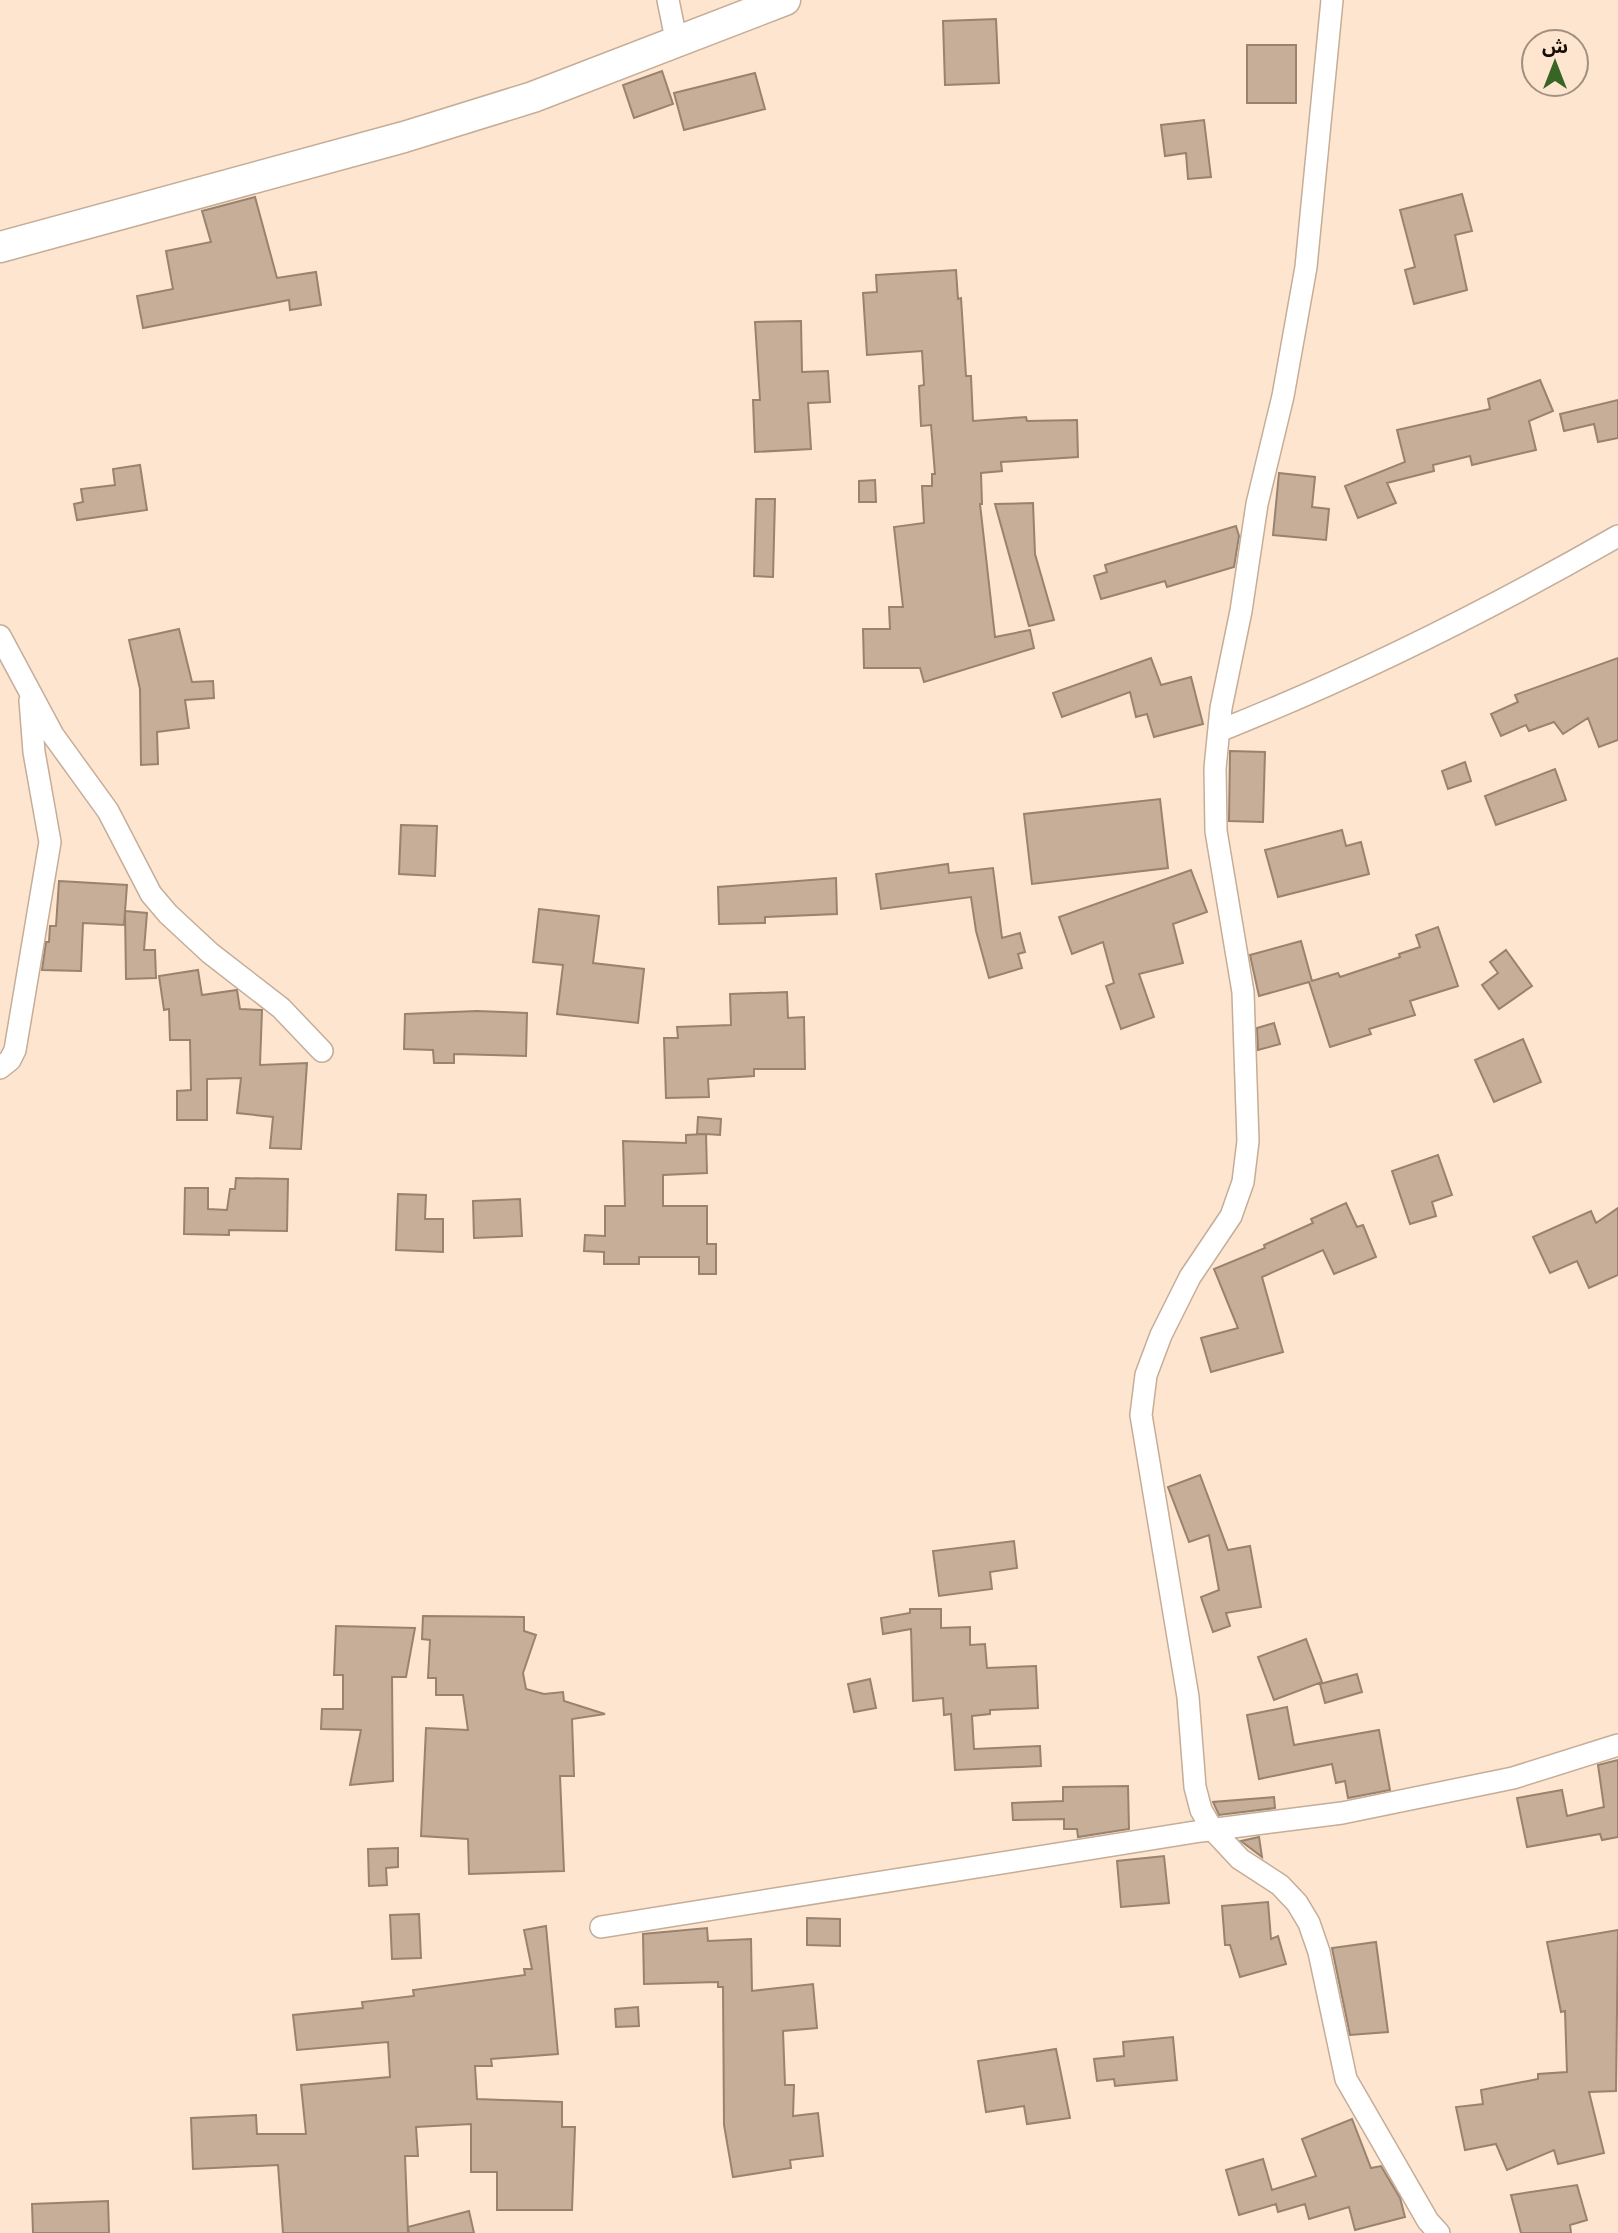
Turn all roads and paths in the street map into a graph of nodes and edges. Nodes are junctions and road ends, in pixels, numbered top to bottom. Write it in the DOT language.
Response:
graph roads {
  1 [pos="668,0"];
  2 [pos="785,0"];
  3 [pos="1332,0"];
  4 [pos="677,44"];
  5 [pos="0,247"];
  6 [pos="1618,536"];
  7 [pos="0,636"];
  8 [pos="30,694"];
  9 [pos="1219,731"];
  10 [pos="322,1051"];
  11 [pos="0,1068"];
  12 [pos="1618,1745"];
  13 [pos="1212,1829"];
  14 [pos="601,1927"];
  15 [pos="1440,2233"];
  1 -- 4 [label="street"];
  2 -- 4 [label="main road"];
  3 -- 9 [label="street"];
  4 -- 5 [label="main road"];
  6 -- 9 [label="street"];
  7 -- 8 [label="street"];
  8 -- 10 [label="street"];
  8 -- 11 [label="street"];
  9 -- 13 [label="street"];
  12 -- 13 [label="street"];
  13 -- 14 [label="street"];
  13 -- 15 [label="street"];
}
